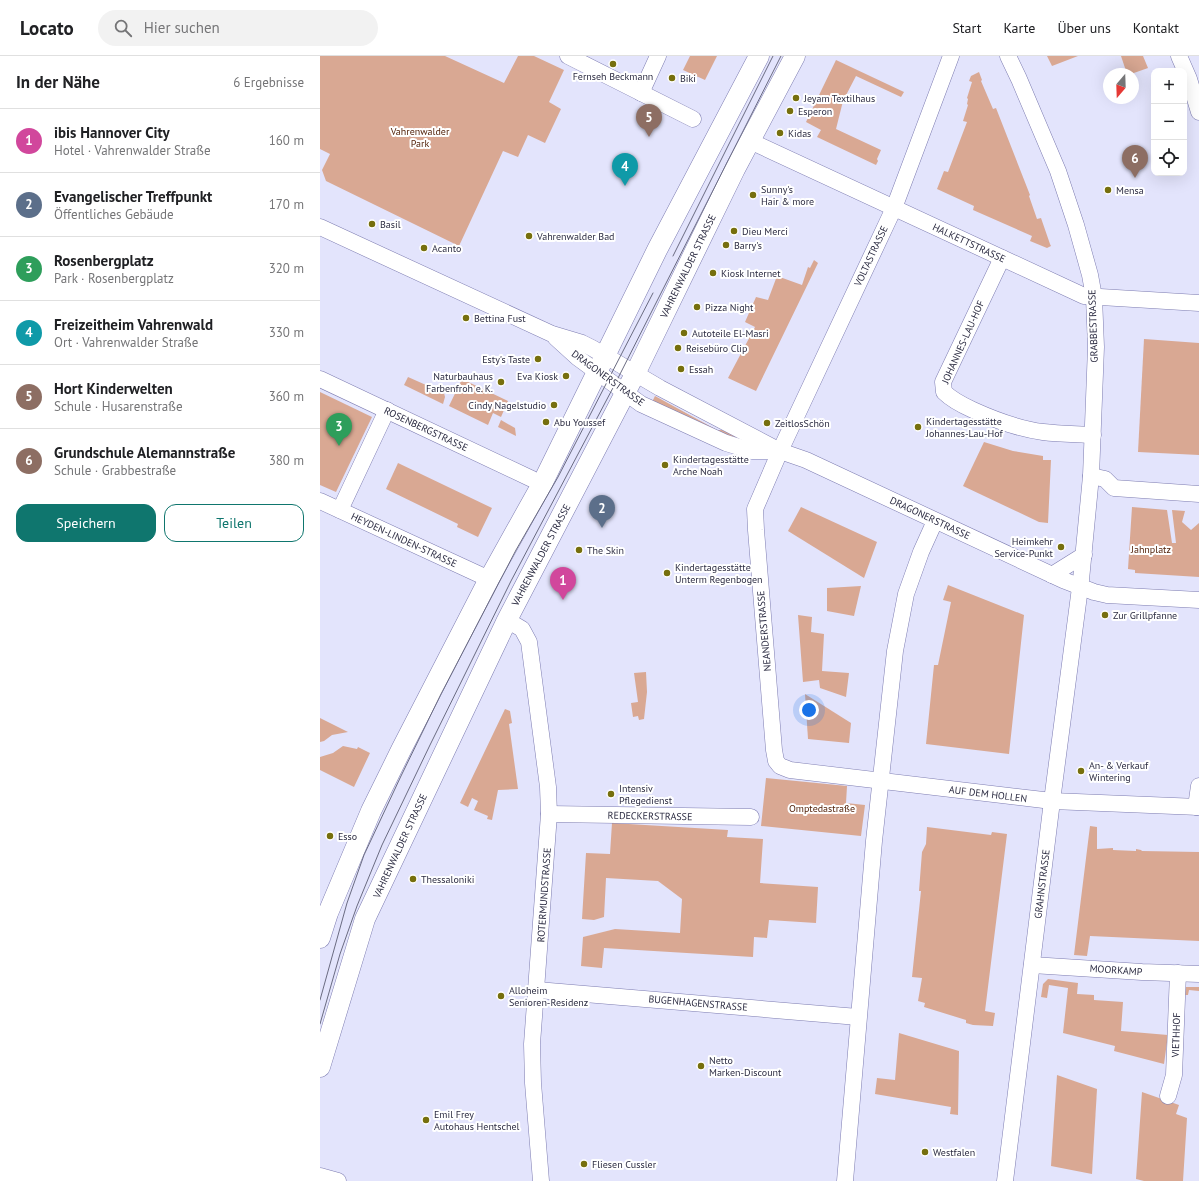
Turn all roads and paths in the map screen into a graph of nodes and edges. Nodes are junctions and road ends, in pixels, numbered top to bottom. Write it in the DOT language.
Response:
graph roads {
  1 [pos="570,56"];
  2 [pos="658,56"];
  3 [pos="759,56"];
  4 [pos="795,56"];
  5 [pos="951,56"];
  6 [pos="1008,56"];
  7 [pos="1179,56"];
  8 [pos="640,93"];
  9 [pos="1199,112"];
  10 [pos="693,119"];
  11 [pos="750,141"];
  12 [pos="894,208"];
  13 [pos="320,227"];
  14 [pos="1002,258"];
  15 [pos="1094,297"];
  16 [pos="1199,303"];
  17 [pos="602,364"];
  18 [pos="635,374"];
  19 [pos="320,379"];
  20 [pos="626,392"];
  21 [pos="387,410"];
  22 [pos="1093,435"];
  23 [pos="780,451"];
  24 [pos="1090,476"];
  25 [pos="527,477"];
  26 [pos="1199,494"];
  27 [pos="320,501"];
  28 [pos="340,510"];
  29 [pos="935,521"];
  30 [pos="1084,554"];
  31 [pos="1052,575"];
  32 [pos="489,579"];
  33 [pos="1080,586"];
  34 [pos="1199,600"];
  35 [pos="507,620"];
  36 [pos="780,766"];
  37 [pos="880,781"];
  38 [pos="1199,786"];
  39 [pos="1052,801"];
  40 [pos="1198,807"];
  41 [pos="549,814"];
  42 [pos="751,817"];
  43 [pos="320,938"];
  44 [pos="1032,965"];
  45 [pos="1178,973"];
  46 [pos="1199,974"];
  47 [pos="537,990"];
  48 [pos="858,1017"];
  49 [pos="320,1067"];
  50 [pos="1168,1096"];
  51 [pos="320,1176"];
  52 [pos="338,1181"];
  53 [pos="541,1181"];
  54 [pos="845,1181"];
  55 [pos="1005,1181"];
  1 -- 8 [label="street"];
  2 -- 8 [label="street"];
  3 -- 17 [label="main road"];
  4 -- 11 [label="main road, VAHRENWALDER STRASSE"];
  5 -- 12 [label="street, VOLTASTRASSE"];
  6 -- 15 [label="street, GRABBESTRASSE"];
  7 -- 9 [label="street"];
  8 -- 10 [label="street"];
  11 -- 12 [label="street, HALKETTSTRASSE"];
  11 -- 18 [label="main road, VAHRENWALDER STRASSE"];
  12 -- 14 [label="street, HALKETTSTRASSE"];
  12 -- 23 [label="street, VOLTASTRASSE"];
  13 -- 17 [label="street, DRAGONERSTRASSE"];
  14 -- 15 [label="street, HALKETTSTRASSE"];
  14 -- 22 [label="street, JOHANNES-LAU-HOF"];
  15 -- 16 [label="street, HALKETTSTRASSE"];
  15 -- 22 [label="street, GRABBESTRASSE"];
  17 -- 18 [label="street, DRAGONERSTRASSE"];
  17 -- 20 [label="street, DRAGONERSTRASSE"];
  17 -- 32 [label="main road"];
  18 -- 20 [label="main road, VAHRENWALDER STRASSE"];
  18 -- 23 [label="street, DRAGONERSTRASSE"];
  19 -- 21 [label="street, ROSENBERGSTRASSE"];
  20 -- 23 [label="street, DRAGONERSTRASSE"];
  20 -- 35 [label="main road, VAHRENWALDER STRASSE"];
  21 -- 25 [label="street, ROSENBERGSTRASSE"];
  21 -- 28 [label="street"];
  22 -- 24 [label="street, GRABBESTRASSE"];
  23 -- 29 [label="street, DRAGONERSTRASSE"];
  23 -- 36 [label="street, NEANDERSTRASSE"];
  24 -- 26 [label="street"];
  24 -- 30 [label="street, GRABBESTRASSE"];
  27 -- 28 [label="street, HEYDEN-LINDEN-STRASSE"];
  28 -- 32 [label="street, HEYDEN-LINDEN-STRASSE"];
  29 -- 31 [label="street, DRAGONERSTRASSE"];
  29 -- 37 [label="street"];
  30 -- 31 [label="street"];
  30 -- 33 [label="street, GRABBESTRASSE"];
  31 -- 33 [label="street, DRAGONERSTRASSE"];
  32 -- 43 [label="main road"];
  33 -- 34 [label="street"];
  33 -- 39 [label="street, GRAHNSTRASSE"];
  35 -- 41 [label="street, ROTERMUNDSTRASSE"];
  35 -- 49 [label="main road, VAHRENWALDER STRASSE"];
  36 -- 37 [label="street, AUF DEM HOLLEN"];
  37 -- 39 [label="street, AUF DEM HOLLEN"];
  37 -- 48 [label="street"];
  38 -- 40 [label="street"];
  39 -- 40 [label="street, AUF DEM HOLLEN"];
  39 -- 44 [label="street, GRAHNSTRASSE"];
  41 -- 42 [label="street, REDECKERSTRASSE"];
  41 -- 47 [label="street, ROTERMUNDSTRASSE"];
  44 -- 45 [label="street, MOORKAMP"];
  44 -- 55 [label="street, GRAHNSTRASSE"];
  45 -- 46 [label="street, MOORKAMP"];
  45 -- 50 [label="street, VIETHHOF"];
  47 -- 48 [label="street, BUGENHAGENSTRASSE"];
  47 -- 53 [label="street, ROTERMUNDSTRASSE"];
  48 -- 54 [label="street"];
  51 -- 52 [label="street"];
}
